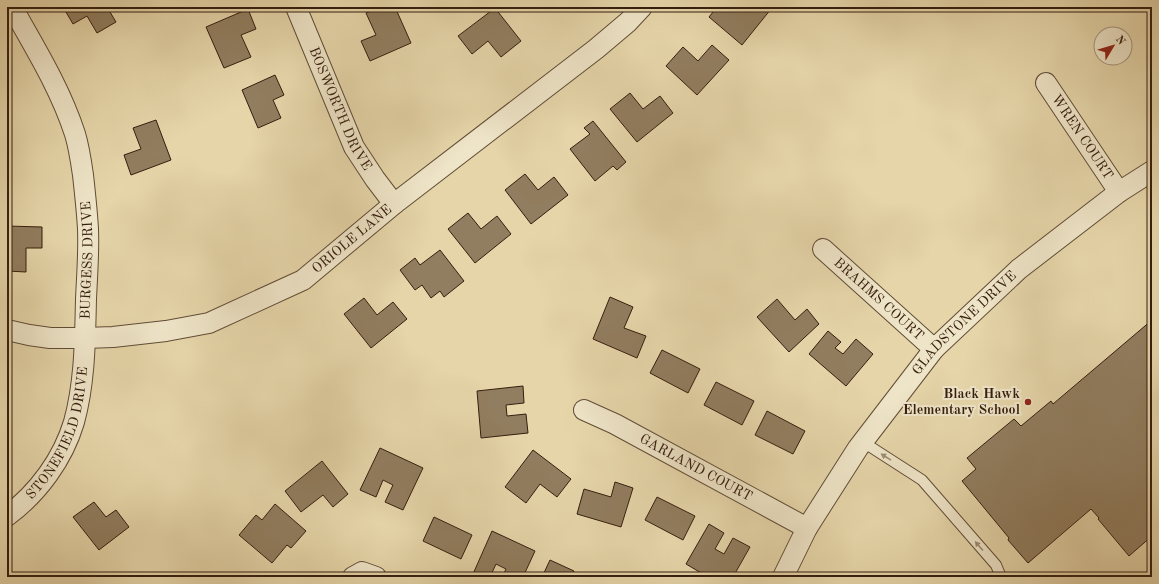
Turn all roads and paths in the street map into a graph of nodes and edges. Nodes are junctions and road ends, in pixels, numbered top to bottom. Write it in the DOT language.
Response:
graph roads {
  1 [pos="12,7"];
  2 [pos="296,7"];
  3 [pos="642,7"];
  4 [pos="1046,83"];
  5 [pos="1152,171"];
  6 [pos="1119,192"];
  7 [pos="394,204"];
  8 [pos="822,249"];
  9 [pos="7,330"];
  10 [pos="84,338"];
  11 [pos="934,350"];
  12 [pos="584,410"];
  13 [pos="863,442"];
  14 [pos="7,516"];
  15 [pos="807,528"];
  16 [pos="353,577"];
  17 [pos="376,577"];
  18 [pos="783,577"];
  19 [pos="1001,577"];
  1 -- 10 [label="street, BURGESS DRIVE"];
  2 -- 7 [label="street, BOSWORTH DRIVE"];
  3 -- 7 [label="street, ORIOLE LANE"];
  4 -- 6 [label="street, WREN COURT"];
  5 -- 6 [label="street, GLADSTONE DRIVE"];
  6 -- 11 [label="street, GLADSTONE DRIVE"];
  7 -- 10 [label="street, ORIOLE LANE"];
  8 -- 11 [label="street, BRAHMS COURT"];
  9 -- 10 [label="street, ORIOLE LANE"];
  10 -- 14 [label="street, STONEFIELD DRIVE"];
  11 -- 13 [label="street, GLADSTONE DRIVE"];
  12 -- 15 [label="street, GARLAND COURT"];
  13 -- 15 [label="street, GLADSTONE DRIVE"];
  19 -- 13 [label="lane, one-way"];
  15 -- 18 [label="street, GLADSTONE DRIVE"];
  16 -- 17 [label="street"];
}
